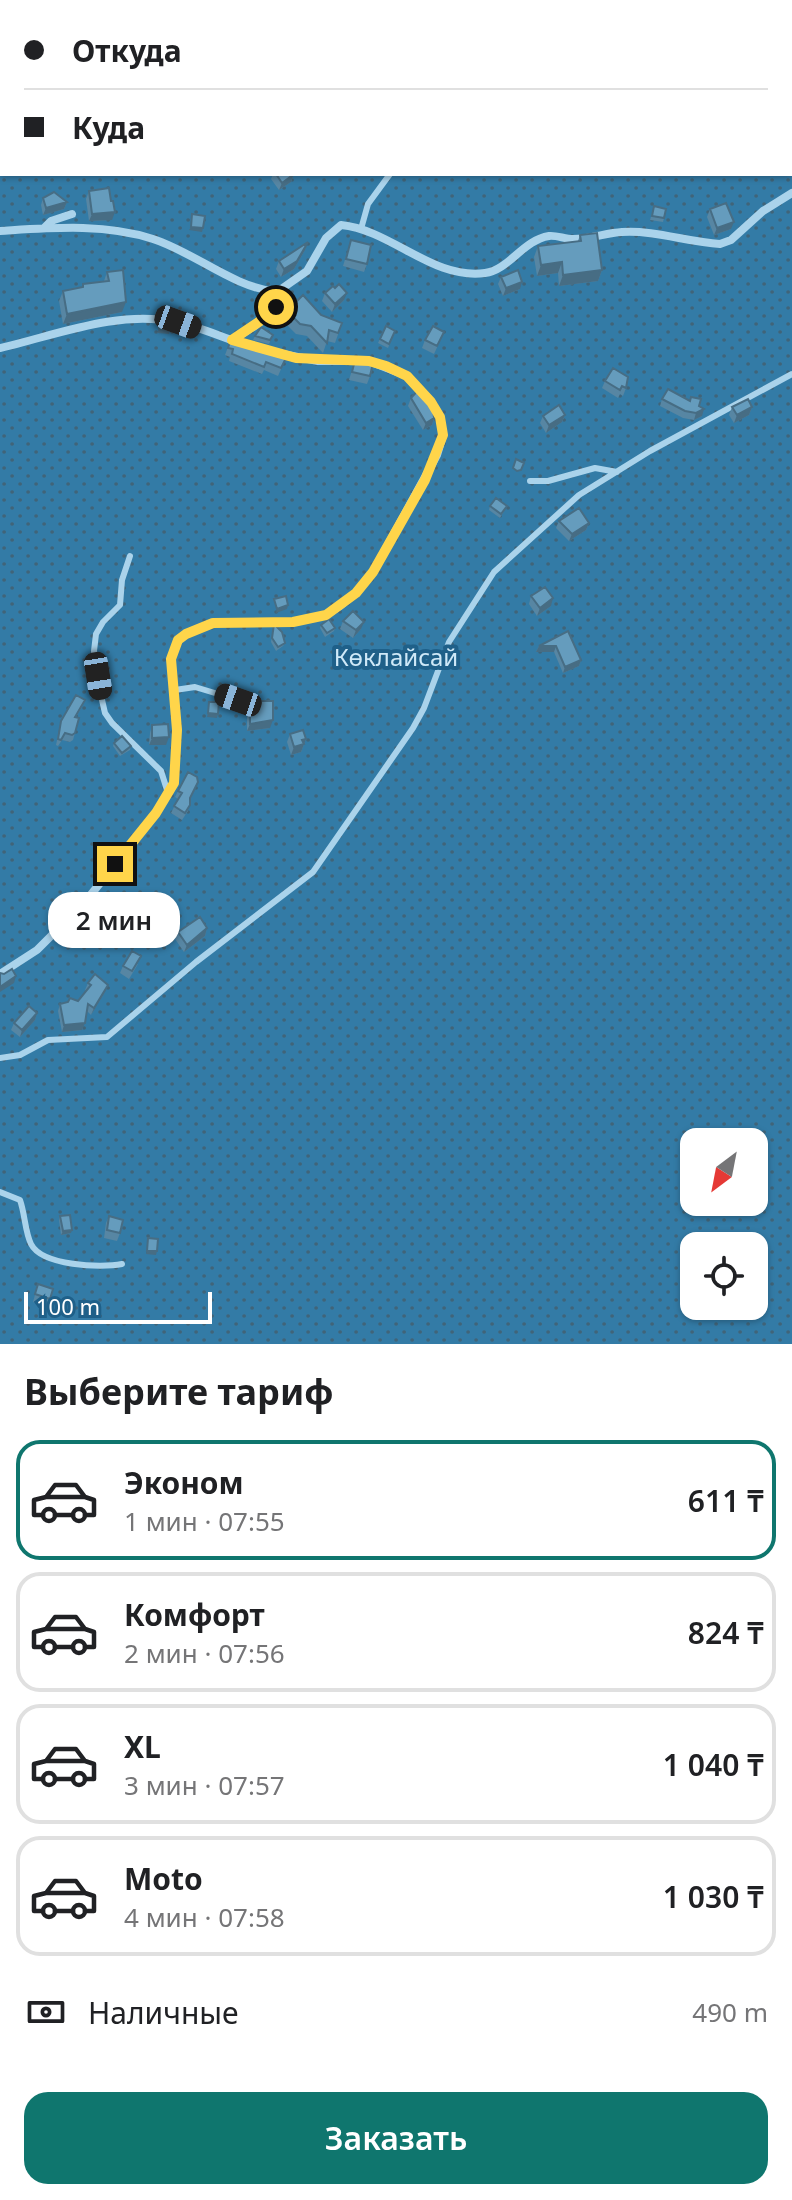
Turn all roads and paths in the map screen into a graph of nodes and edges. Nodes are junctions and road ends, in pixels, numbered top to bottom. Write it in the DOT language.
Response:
graph roads {
  1 [pos="389,176"];
  2 [pos="792,193"];
  3 [pos="72,214"];
  4 [pos="44,228"];
  5 [pos="361,229"];
  6 [pos="0,231"];
  7 [pos="277,292"];
  8 [pos="232,340"];
  9 [pos="0,348"];
  10 [pos="792,374"];
  11 [pos="617,472"];
  12 [pos="530,481"];
  13 [pos="130,556"];
  14 [pos="175,690"];
  15 [pos="238,700"];
  16 [pos="168,793"];
  17 [pos="0,974"];
  18 [pos="0,1058"];
  19 [pos="0,1192"];
  20 [pos="122,1264"];
  1 -- 5 [label="lane"];
  2 -- 5 [label="street"];
  3 -- 4 [label="street"];
  4 -- 6 [label="street"];
  4 -- 7 [label="street"];
  5 -- 7 [label="street"];
  7 -- 8 [label="street"];
  8 -- 9 [label="street"];
  8 -- 14 [label="street"];
  10 -- 11 [label="lane"];
  11 -- 12 [label="lane"];
  11 -- 18 [label="lane"];
  13 -- 16 [label="lane"];
  14 -- 15 [label="lane"];
  14 -- 16 [label="street"];
  16 -- 17 [label="street"];
  19 -- 20 [label="lane"];
}
